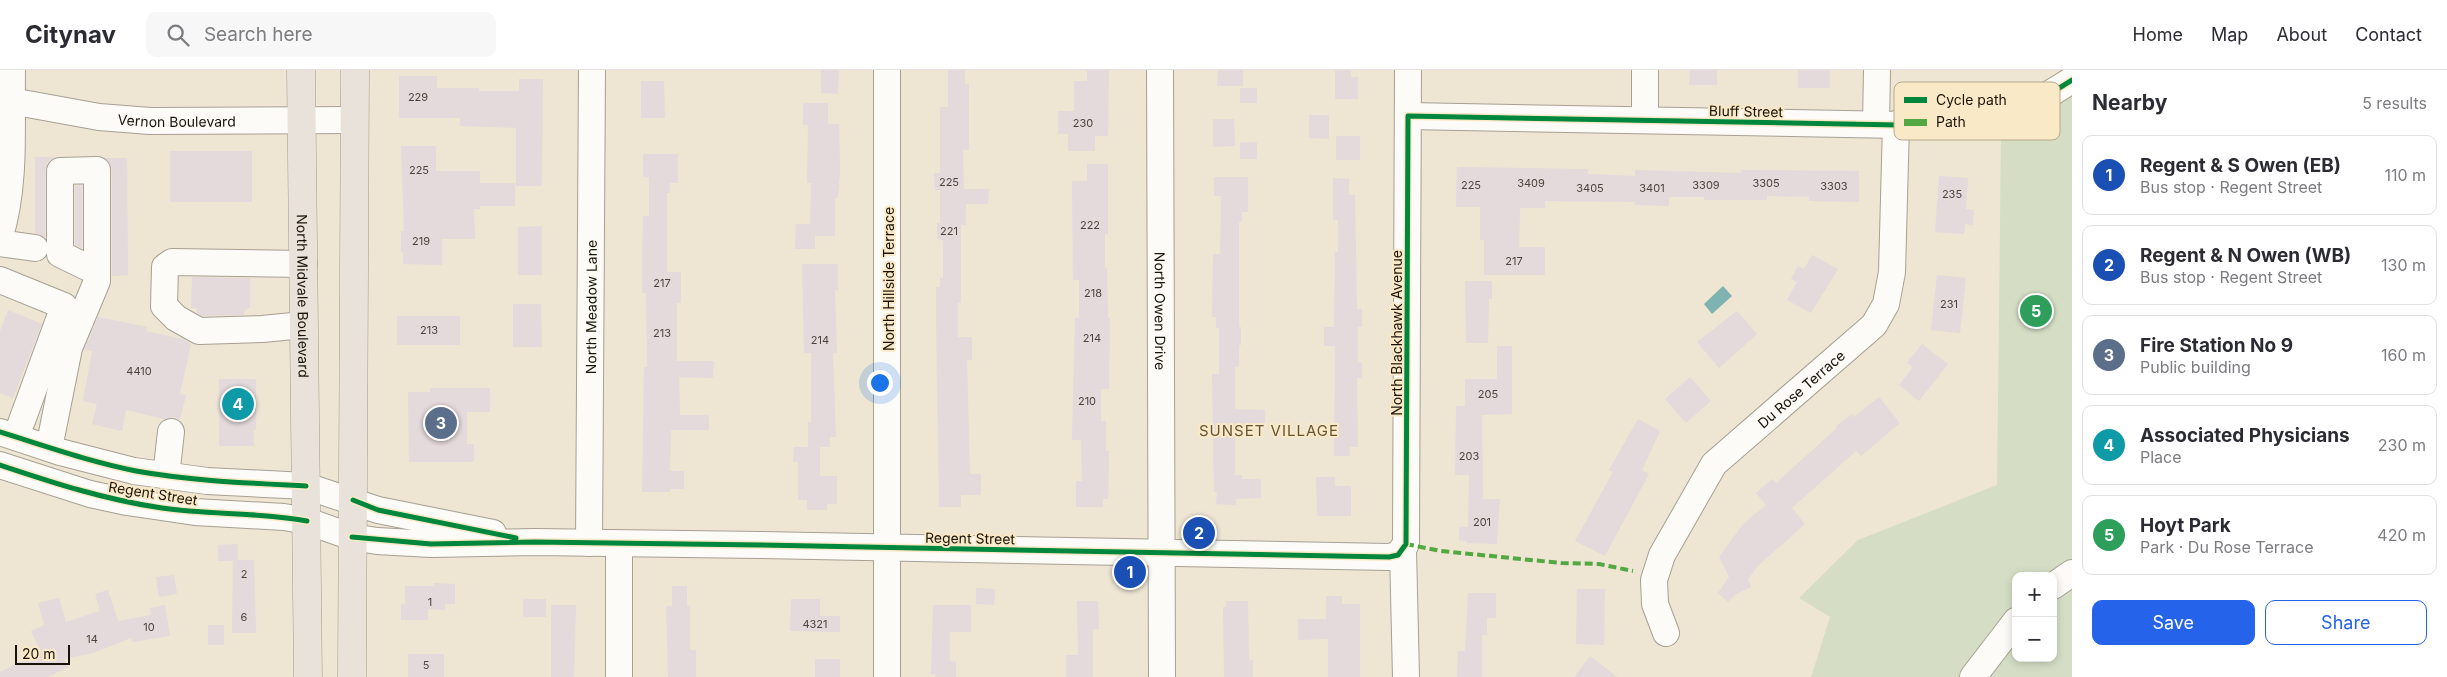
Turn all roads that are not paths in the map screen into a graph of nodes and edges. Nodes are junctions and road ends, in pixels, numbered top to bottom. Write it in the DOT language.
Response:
graph roads {
  1 [pos="12,70"];
  2 [pos="301,70"];
  3 [pos="355,70"];
  4 [pos="592,70"];
  5 [pos="887,70"];
  6 [pos="1160,70"];
  7 [pos="1408,70"];
  8 [pos="1645,70"];
  9 [pos="1877,70"];
  10 [pos="2072,80"];
  11 [pos="2060,88"];
  12 [pos="6,99"];
  13 [pos="1408,116"];
  14 [pos="302,119"];
  15 [pos="355,120"];
  16 [pos="1645,120"];
  17 [pos="1886,124"];
  18 [pos="1894,124"];
  19 [pos="1,230"];
  20 [pos="34,248"];
  21 [pos="304,264"];
  22 [pos="97,272"];
  23 [pos="0,280"];
  24 [pos="304,325"];
  25 [pos="171,432"];
  26 [pos="8,435"];
  27 [pos="49,448"];
  28 [pos="0,465"];
  29 [pos="166,476"];
  30 [pos="306,486"];
  31 [pos="353,500"];
  32 [pos="307,522"];
  33 [pos="352,537"];
  34 [pos="535,542"];
  35 [pos="589,543"];
  36 [pos="619,544"];
  37 [pos="887,548"];
  38 [pos="1403,550"];
  39 [pos="1162,552"];
  40 [pos="2072,574"];
  41 [pos="2057,583"];
  42 [pos="2012,626"];
  43 [pos="1666,633"];
  44 [pos="308,677"];
  45 [pos="352,677"];
  46 [pos="619,677"];
  47 [pos="887,677"];
  48 [pos="1162,677"];
  49 [pos="1406,677"];
  50 [pos="1973,677"];
  1 -- 12 [label="street"];
  2 -- 14 [label="main road, North Midvale Boulevard"];
  3 -- 15 [label="main road"];
  4 -- 35 [label="street, North Meadow Lane"];
  5 -- 37 [label="street, North Hillside Terrace"];
  6 -- 39 [label="street, North Owen Drive"];
  7 -- 13 [label="street, North Blackhawk Avenue"];
  8 -- 16 [label="street"];
  9 -- 17 [label="street, Du Rose Terrace"];
  10 -- 11 [label="street, Bluff Street"];
  12 -- 14 [label="street, Vernon Boulevard"];
  12 -- 19 [label="street"];
  13 -- 16 [label="street, Bluff Street"];
  13 -- 38 [label="street, North Blackhawk Avenue"];
  14 -- 15 [label="street, Vernon Boulevard"];
  14 -- 21 [label="main road, North Midvale Boulevard"];
  15 -- 31 [label="main road"];
  16 -- 17 [label="street, Bluff Street"];
  17 -- 18 [label="street, Bluff Street"];
  17 -- 43 [label="street, Du Rose Terrace"];
  19 -- 20 [label="street"];
  21 -- 24 [label="main road, North Midvale Boulevard"];
  21 -- 24 [label="street"];
  22 -- 27 [label="street"];
  23 -- 26 [label="street"];
  24 -- 30 [label="main road, North Midvale Boulevard"];
  25 -- 29 [label="street"];
  26 -- 27 [label="street, Regent Street"];
  27 -- 29 [label="street, Regent Street"];
  28 -- 32 [label="street, Regent Street"];
  29 -- 30 [label="street, Regent Street"];
  30 -- 31 [label="street, Regent Street"];
  30 -- 32 [label="main road, North Midvale Boulevard"];
  31 -- 33 [label="main road"];
  31 -- 34 [label="street, Regent Street"];
  32 -- 33 [label="street, Regent Street"];
  32 -- 44 [label="main road, North Midvale Boulevard"];
  33 -- 34 [label="street, Regent Street"];
  33 -- 45 [label="main road"];
  34 -- 35 [label="street, Regent Street"];
  35 -- 36 [label="street, Regent Street"];
  36 -- 37 [label="street, Regent Street"];
  36 -- 46 [label="street"];
  37 -- 39 [label="street, Regent Street"];
  37 -- 47 [label="street, North Hillside Terrace"];
  38 -- 39 [label="street, Regent Street"];
  38 -- 49 [label="street, North Blackhawk Avenue"];
  39 -- 48 [label="street, North Owen Drive"];
  40 -- 41 [label="street"];
  42 -- 50 [label="street"];
}
